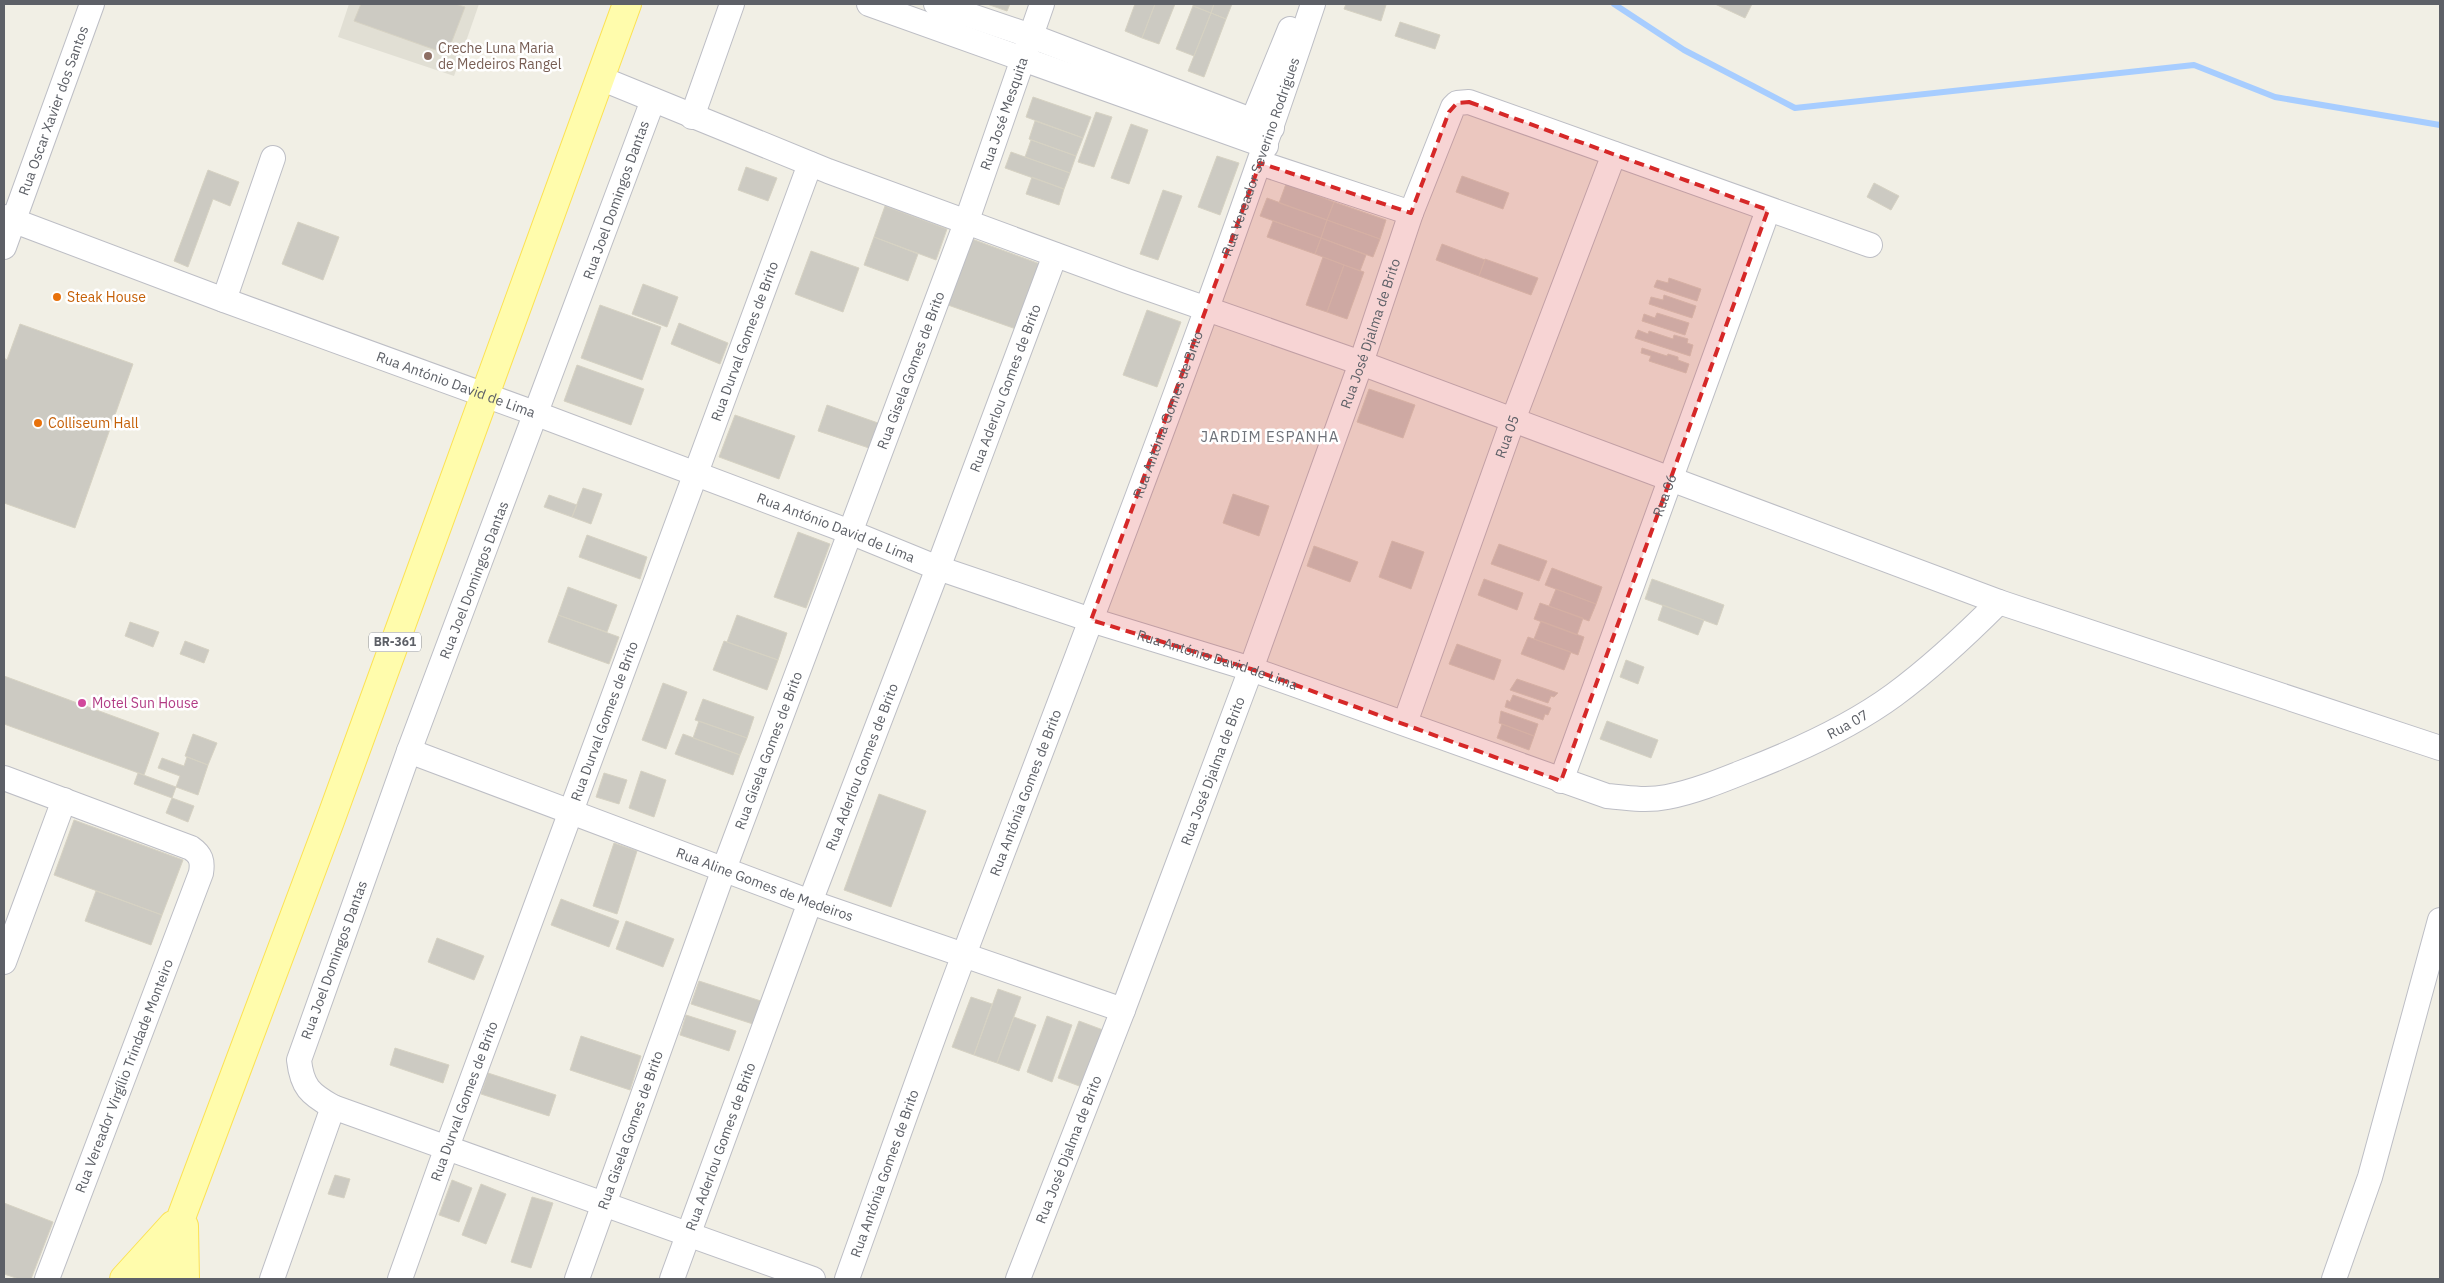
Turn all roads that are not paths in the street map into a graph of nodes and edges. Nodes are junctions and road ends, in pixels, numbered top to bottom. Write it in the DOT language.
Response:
graph roads {
  1 [pos="92,4"];
  2 [pos="627,4"];
  3 [pos="732,4"];
  4 [pos="868,4"];
  5 [pos="936,4"];
  6 [pos="1042,4"];
  7 [pos="1300,4"];
  8 [pos="1313,4"];
  9 [pos="1031,36"];
  10 [pos="1022,60"];
  11 [pos="600,78"];
  12 [pos="653,100"];
  13 [pos="692,117"];
  14 [pos="1259,139"];
  15 [pos="1614,154"];
  16 [pos="273,158"];
  17 [pos="810,164"];
  18 [pos="1768,210"];
  19 [pos="1411,213"];
  20 [pos="8,219"];
  21 [pos="966,222"];
  22 [pos="1870,245"];
  23 [pos="4,246"];
  24 [pos="1055,255"];
  25 [pos="224,300"];
  26 [pos="1207,308"];
  27 [pos="1361,363"];
  28 [pos="485,394"];
  29 [pos="537,414"];
  30 [pos="1513,420"];
  31 [pos="695,475"];
  32 [pos="1671,480"];
  33 [pos="850,532"];
  34 [pos="938,568"];
  35 [pos="1999,602"];
  36 [pos="1091,620"];
  37 [pos="1251,669"];
  38 [pos="1406,723"];
  39 [pos="2440,748"];
  40 [pos="408,751"];
  41 [pos="4,778"];
  42 [pos="1561,781"];
  43 [pos="1666,797"];
  44 [pos="64,800"];
  45 [pos="570,813"];
  46 [pos="724,869"];
  47 [pos="810,902"];
  48 [pos="2440,920"];
  49 [pos="964,956"];
  50 [pos="4,962"];
  51 [pos="1123,1010"];
  52 [pos="334,1107"];
  53 [pos="446,1147"];
  54 [pos="605,1205"];
  55 [pos="182,1213"];
  56 [pos="688,1236"];
  57 [pos="47,1279"];
  58 [pos="124,1279"];
  59 [pos="133,1279"];
  60 [pos="148,1279"];
  61 [pos="158,1279"];
  62 [pos="185,1279"];
  63 [pos="272,1279"];
  64 [pos="400,1279"];
  65 [pos="578,1279"];
  66 [pos="672,1279"];
  67 [pos="813,1279"];
  68 [pos="847,1279"];
  69 [pos="1018,1279"];
  70 [pos="2334,1279"];
  1 -- 20 [label="street, Rua Oscar Xavier dos Santos"];
  2 -- 11 [label="main road, BR-361"];
  3 -- 13 [label="street"];
  4 -- 10 [label="street"];
  5 -- 9 [label="street"];
  6 -- 9 [label="street, Rua José Mesquita"];
  7 -- 14 [label="street, Rua Vereador Severino Rodrigues"];
  8 -- 14 [label="street, Rua Vereador Severino Rodrigues"];
  9 -- 10 [label="street, Rua José Mesquita"];
  9 -- 14 [label="street"];
  10 -- 14 [label="street"];
  10 -- 21 [label="street, Rua José Mesquita"];
  11 -- 12 [label="street"];
  11 -- 28 [label="main road, BR-361"];
  12 -- 13 [label="street"];
  12 -- 29 [label="street, Rua Joel Domingos Dantas"];
  13 -- 17 [label="street"];
  14 -- 19 [label="street"];
  14 -- 26 [label="street, Rua Vereador Severino Rodrigues"];
  15 -- 18 [label="street"];
  15 -- 19 [label="street, Rua José Djalma de Brito"];
  15 -- 30 [label="street, Rua 05"];
  16 -- 25 [label="street"];
  17 -- 21 [label="street"];
  17 -- 31 [label="street, Rua Durval Gomes de Brito"];
  18 -- 22 [label="street"];
  18 -- 32 [label="street, Rua 06"];
  19 -- 27 [label="street, Rua José Djalma de Brito"];
  20 -- 23 [label="street, Rua Oscar Xavier dos Santos"];
  20 -- 25 [label="street, Rua António David de Lima"];
  21 -- 24 [label="street"];
  21 -- 33 [label="street, Rua Gisela Gomes de Brito"];
  24 -- 26 [label="street"];
  24 -- 34 [label="street, Rua Aderlou Gomes de Brito"];
  25 -- 28 [label="street, Rua António David de Lima"];
  26 -- 27 [label="street"];
  26 -- 36 [label="street, Rua Antónia Gomes de Brito"];
  27 -- 30 [label="street"];
  27 -- 37 [label="street, Rua José Djalma de Brito"];
  28 -- 29 [label="street, Rua António David de Lima"];
  28 -- 55 [label="main road, BR-361"];
  29 -- 31 [label="street, Rua António David de Lima"];
  29 -- 40 [label="street, Rua Joel Domingos Dantas"];
  30 -- 32 [label="street"];
  30 -- 38 [label="street, Rua 05"];
  31 -- 33 [label="street, Rua António David de Lima"];
  31 -- 45 [label="street, Rua Durval Gomes de Brito"];
  32 -- 35 [label="street"];
  32 -- 42 [label="street, Rua 06"];
  33 -- 34 [label="street, Rua António David de Lima"];
  33 -- 46 [label="street, Rua Gisela Gomes de Brito"];
  34 -- 36 [label="street, Rua António David de Lima"];
  34 -- 47 [label="street, Rua Aderlou Gomes de Brito"];
  35 -- 39 [label="street"];
  35 -- 43 [label="street, Rua 07"];
  36 -- 37 [label="street, Rua António David de Lima"];
  36 -- 49 [label="street, Rua Antónia Gomes de Brito"];
  37 -- 38 [label="street, Rua António David de Lima"];
  37 -- 51 [label="street, Rua José Djalma de Brito"];
  38 -- 42 [label="street, Rua António David de Lima"];
  40 -- 45 [label="street, Rua Aline Gomes de Medeiros"];
  40 -- 52 [label="street, Rua Joel Domingos Dantas"];
  41 -- 44 [label="street"];
  42 -- 43 [label="street, Rua António David de Lima"];
  44 -- 50 [label="street"];
  44 -- 57 [label="street, Rua Vereador Virgílio Trindade Monteiro"];
  45 -- 46 [label="street, Rua Aline Gomes de Medeiros"];
  45 -- 53 [label="street, Rua Durval Gomes de Brito"];
  46 -- 47 [label="street, Rua Aline Gomes de Medeiros"];
  46 -- 54 [label="street, Rua Gisela Gomes de Brito"];
  47 -- 49 [label="street, Rua Aline Gomes de Medeiros"];
  47 -- 56 [label="street, Rua Aderlou Gomes de Brito"];
  48 -- 70 [label="street"];
  49 -- 51 [label="street, Rua Aline Gomes de Medeiros"];
  49 -- 68 [label="street, Rua Antónia Gomes de Brito"];
  51 -- 69 [label="street, Rua José Djalma de Brito"];
  52 -- 53 [label="street"];
  52 -- 63 [label="street"];
  53 -- 54 [label="street"];
  53 -- 64 [label="street, Rua Durval Gomes de Brito"];
  54 -- 56 [label="street"];
  54 -- 65 [label="street, Rua Gisela Gomes de Brito"];
  55 -- 58 [label="main road"];
  55 -- 61 [label="main road, BR-361"];
  55 -- 62 [label="main road"];
  56 -- 66 [label="street, Rua Aderlou Gomes de Brito"];
  56 -- 67 [label="street"];
  59 -- 60 [label="street"];
}
